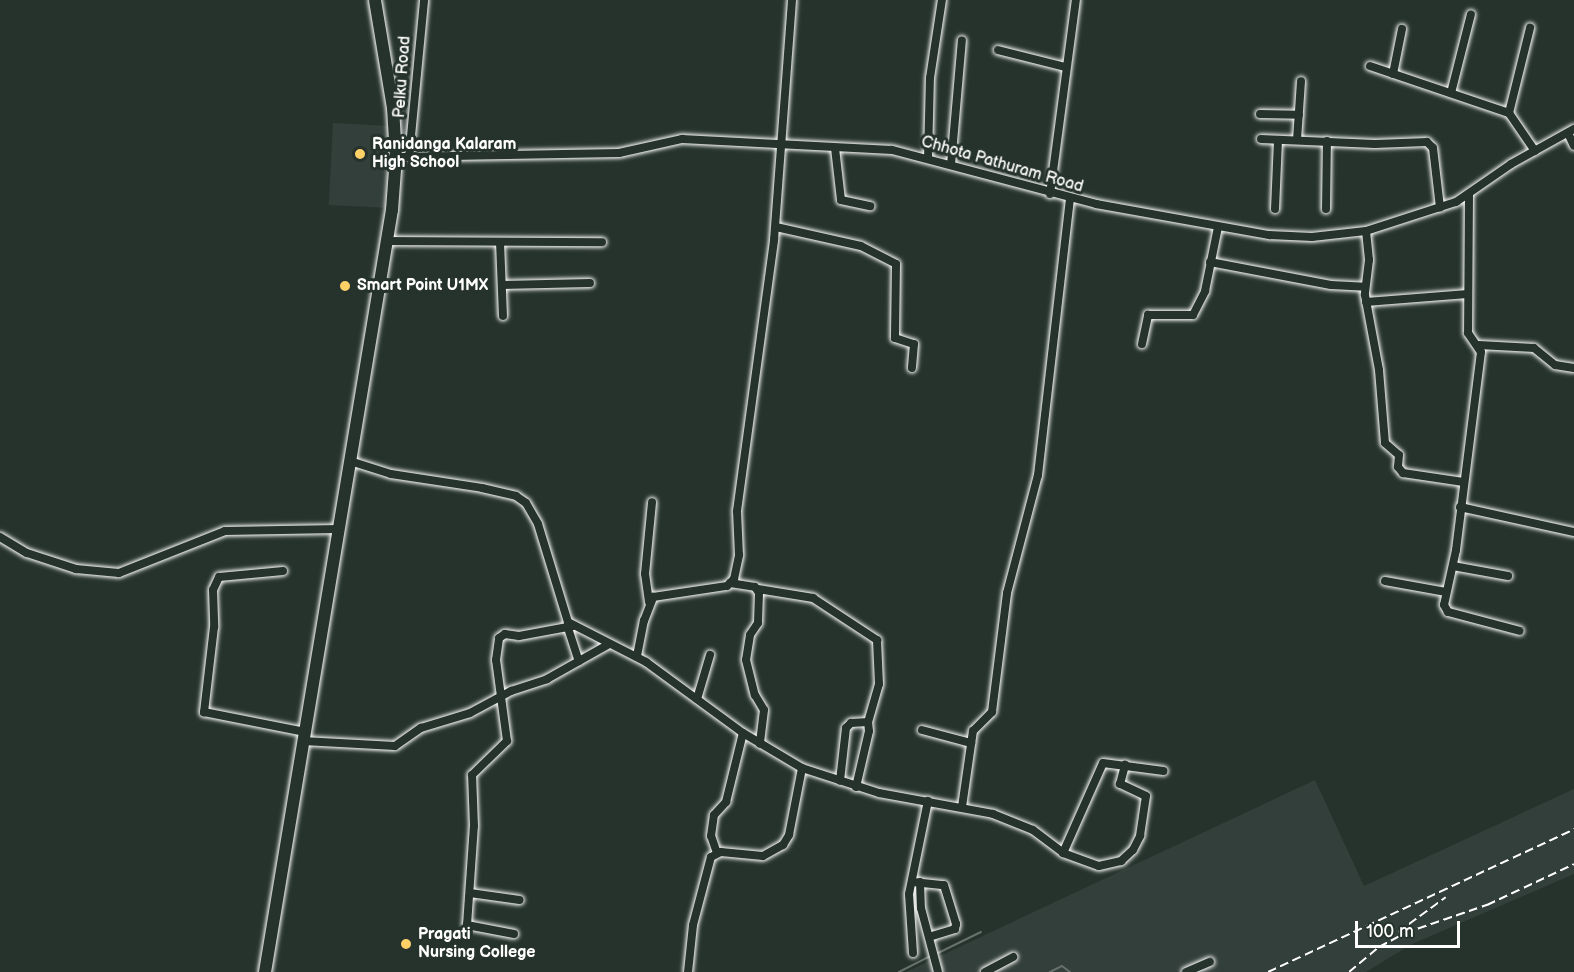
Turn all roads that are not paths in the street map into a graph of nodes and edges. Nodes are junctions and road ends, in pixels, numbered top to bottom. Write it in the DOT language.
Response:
graph roads {
  1 [pos="375,0"];
  2 [pos="424,0"];
  3 [pos="792,0"];
  4 [pos="942,0"];
  5 [pos="1076,0"];
  6 [pos="1471,14"];
  7 [pos="1530,28"];
  8 [pos="1402,29"];
  9 [pos="962,40"];
  10 [pos="998,50"];
  11 [pos="1370,66"];
  12 [pos="1065,68"];
  13 [pos="1393,74"];
  14 [pos="1301,81"];
  15 [pos="1451,93"];
  16 [pos="1509,112"];
  17 [pos="1260,114"];
  18 [pos="1299,115"];
  19 [pos="1571,131"];
  20 [pos="1261,139"];
  21 [pos="1278,140"];
  22 [pos="1297,140"];
  23 [pos="1327,141"];
  24 [pos="780,145"];
  25 [pos="1574,146"];
  26 [pos="835,148"];
  27 [pos="1535,151"];
  28 [pos="396,157"];
  29 [pos="409,157"];
  30 [pos="928,158"];
  31 [pos="951,165"];
  32 [pos="1050,194"];
  33 [pos="1469,195"];
  34 [pos="1070,199"];
  35 [pos="870,206"];
  36 [pos="1440,208"];
  37 [pos="1275,209"];
  38 [pos="1326,209"];
  39 [pos="776,227"];
  40 [pos="1218,227"];
  41 [pos="1366,231"];
  42 [pos="388,241"];
  43 [pos="500,242"];
  44 [pos="602,242"];
  45 [pos="1210,262"];
  46 [pos="591,283"];
  47 [pos="502,285"];
  48 [pos="1365,287"];
  49 [pos="1468,294"];
  50 [pos="1366,302"];
  51 [pos="503,316"];
  52 [pos="1142,344"];
  53 [pos="1479,345"];
  54 [pos="912,368"];
  55 [pos="1574,368"];
  56 [pos="350,461"];
  57 [pos="1463,482"];
  58 [pos="652,502"];
  59 [pos="1460,507"];
  60 [pos="338,529"];
  61 [pos="1574,532"];
  62 [pos="0,537"];
  63 [pos="1453,566"];
  64 [pos="283,571"];
  65 [pos="1508,576"];
  66 [pos="1385,581"];
  67 [pos="730,583"];
  68 [pos="758,589"];
  69 [pos="1446,592"];
  70 [pos="649,602"];
  71 [pos="571,627"];
  72 [pos="1520,631"];
  73 [pos="609,644"];
  74 [pos="710,655"];
  75 [pos="637,656"];
  76 [pos="579,661"];
  77 [pos="500,696"];
  78 [pos="697,699"];
  79 [pos="867,722"];
  80 [pos="922,730"];
  81 [pos="743,733"];
  82 [pos="304,736"];
  83 [pos="971,743"];
  84 [pos="760,744"];
  85 [pos="1125,765"];
  86 [pos="802,768"];
  87 [pos="1163,771"];
  88 [pos="840,781"];
  89 [pos="856,786"];
  90 [pos="928,801"];
  91 [pos="962,807"];
  92 [pos="717,853"];
  93 [pos="1063,853"];
  94 [pos="916,882"];
  95 [pos="470,893"];
  96 [pos="520,900"];
  97 [pos="514,934"];
  98 [pos="929,936"];
  99 [pos="913,953"];
  100 [pos="1013,957"];
  101 [pos="1210,962"];
  102 [pos="265,972"];
  103 [pos="688,972"];
  104 [pos="938,972"];
  105 [pos="984,972"];
  106 [pos="1186,972"];
  1 -- 28 [label="highway"];
  2 -- 29 [label="street, Pelku Road"];
  3 -- 24 [label="street"];
  4 -- 30 [label="street"];
  5 -- 12 [label="street"];
  6 -- 15 [label="street"];
  7 -- 16 [label="street"];
  8 -- 13 [label="street"];
  9 -- 31 [label="street"];
  10 -- 12 [label="street"];
  11 -- 13 [label="street"];
  12 -- 32 [label="street"];
  13 -- 15 [label="street"];
  14 -- 18 [label="street"];
  15 -- 16 [label="street"];
  16 -- 27 [label="street"];
  17 -- 18 [label="street"];
  18 -- 22 [label="street"];
  19 -- 25 [label="street"];
  19 -- 27 [label="street, Chhota Pathuram Road"];
  20 -- 21 [label="street"];
  21 -- 22 [label="street"];
  21 -- 37 [label="street"];
  22 -- 23 [label="street"];
  23 -- 36 [label="street"];
  23 -- 38 [label="street"];
  24 -- 26 [label="street, Chhota Pathuram Road"];
  24 -- 29 [label="street, Chhota Pathuram Road"];
  24 -- 39 [label="street"];
  26 -- 30 [label="street, Chhota Pathuram Road"];
  26 -- 35 [label="street"];
  27 -- 33 [label="street, Chhota Pathuram Road"];
  28 -- 29 [label="street, Chhota Pathuram Road"];
  28 -- 42 [label="highway"];
  30 -- 31 [label="street, Chhota Pathuram Road"];
  31 -- 32 [label="street, Chhota Pathuram Road"];
  32 -- 34 [label="street, Chhota Pathuram Road"];
  33 -- 36 [label="street, Chhota Pathuram Road"];
  33 -- 49 [label="street"];
  34 -- 40 [label="street, Chhota Pathuram Road"];
  34 -- 83 [label="street"];
  36 -- 41 [label="street, Chhota Pathuram Road"];
  39 -- 54 [label="street"];
  39 -- 67 [label="street"];
  40 -- 41 [label="street, Chhota Pathuram Road"];
  40 -- 45 [label="street"];
  41 -- 48 [label="street"];
  42 -- 43 [label="street"];
  42 -- 56 [label="highway"];
  43 -- 44 [label="street"];
  43 -- 47 [label="street"];
  45 -- 48 [label="street"];
  45 -- 52 [label="street"];
  46 -- 47 [label="street"];
  47 -- 51 [label="street"];
  48 -- 50 [label="street"];
  49 -- 50 [label="street"];
  49 -- 53 [label="street"];
  50 -- 57 [label="street"];
  53 -- 55 [label="street"];
  53 -- 57 [label="street"];
  56 -- 60 [label="highway"];
  56 -- 71 [label="street"];
  57 -- 59 [label="street"];
  58 -- 70 [label="street"];
  59 -- 61 [label="street"];
  59 -- 63 [label="street"];
  60 -- 62 [label="street"];
  60 -- 82 [label="highway"];
  63 -- 65 [label="street"];
  63 -- 69 [label="street"];
  64 -- 82 [label="street"];
  66 -- 69 [label="street"];
  67 -- 68 [label="street"];
  67 -- 70 [label="street"];
  68 -- 79 [label="street"];
  68 -- 84 [label="street"];
  69 -- 72 [label="street"];
  70 -- 75 [label="street"];
  71 -- 73 [label="street"];
  71 -- 76 [label="street"];
  71 -- 77 [label="street"];
  73 -- 75 [label="street"];
  73 -- 76 [label="street"];
  74 -- 78 [label="street"];
  75 -- 78 [label="street"];
  76 -- 77 [label="street"];
  77 -- 82 [label="street"];
  77 -- 95 [label="street"];
  78 -- 81 [label="street"];
  79 -- 88 [label="street"];
  79 -- 89 [label="street"];
  80 -- 83 [label="street"];
  81 -- 84 [label="street"];
  81 -- 92 [label="street"];
  82 -- 102 [label="highway"];
  83 -- 91 [label="street"];
  84 -- 86 [label="street"];
  85 -- 87 [label="street"];
  85 -- 93 [label="street"];
  85 -- 93 [label="street"];
  86 -- 88 [label="street"];
  86 -- 92 [label="street"];
  88 -- 89 [label="street"];
  89 -- 90 [label="street"];
  90 -- 91 [label="street"];
  90 -- 94 [label="street"];
  91 -- 93 [label="street"];
  92 -- 103 [label="street"];
  94 -- 98 [label="street"];
  94 -- 98 [label="street"];
  94 -- 99 [label="street"];
  95 -- 96 [label="street"];
  95 -- 97 [label="street"];
  98 -- 104 [label="street"];
  100 -- 105 [label="street"];
  101 -- 106 [label="street"];
}
